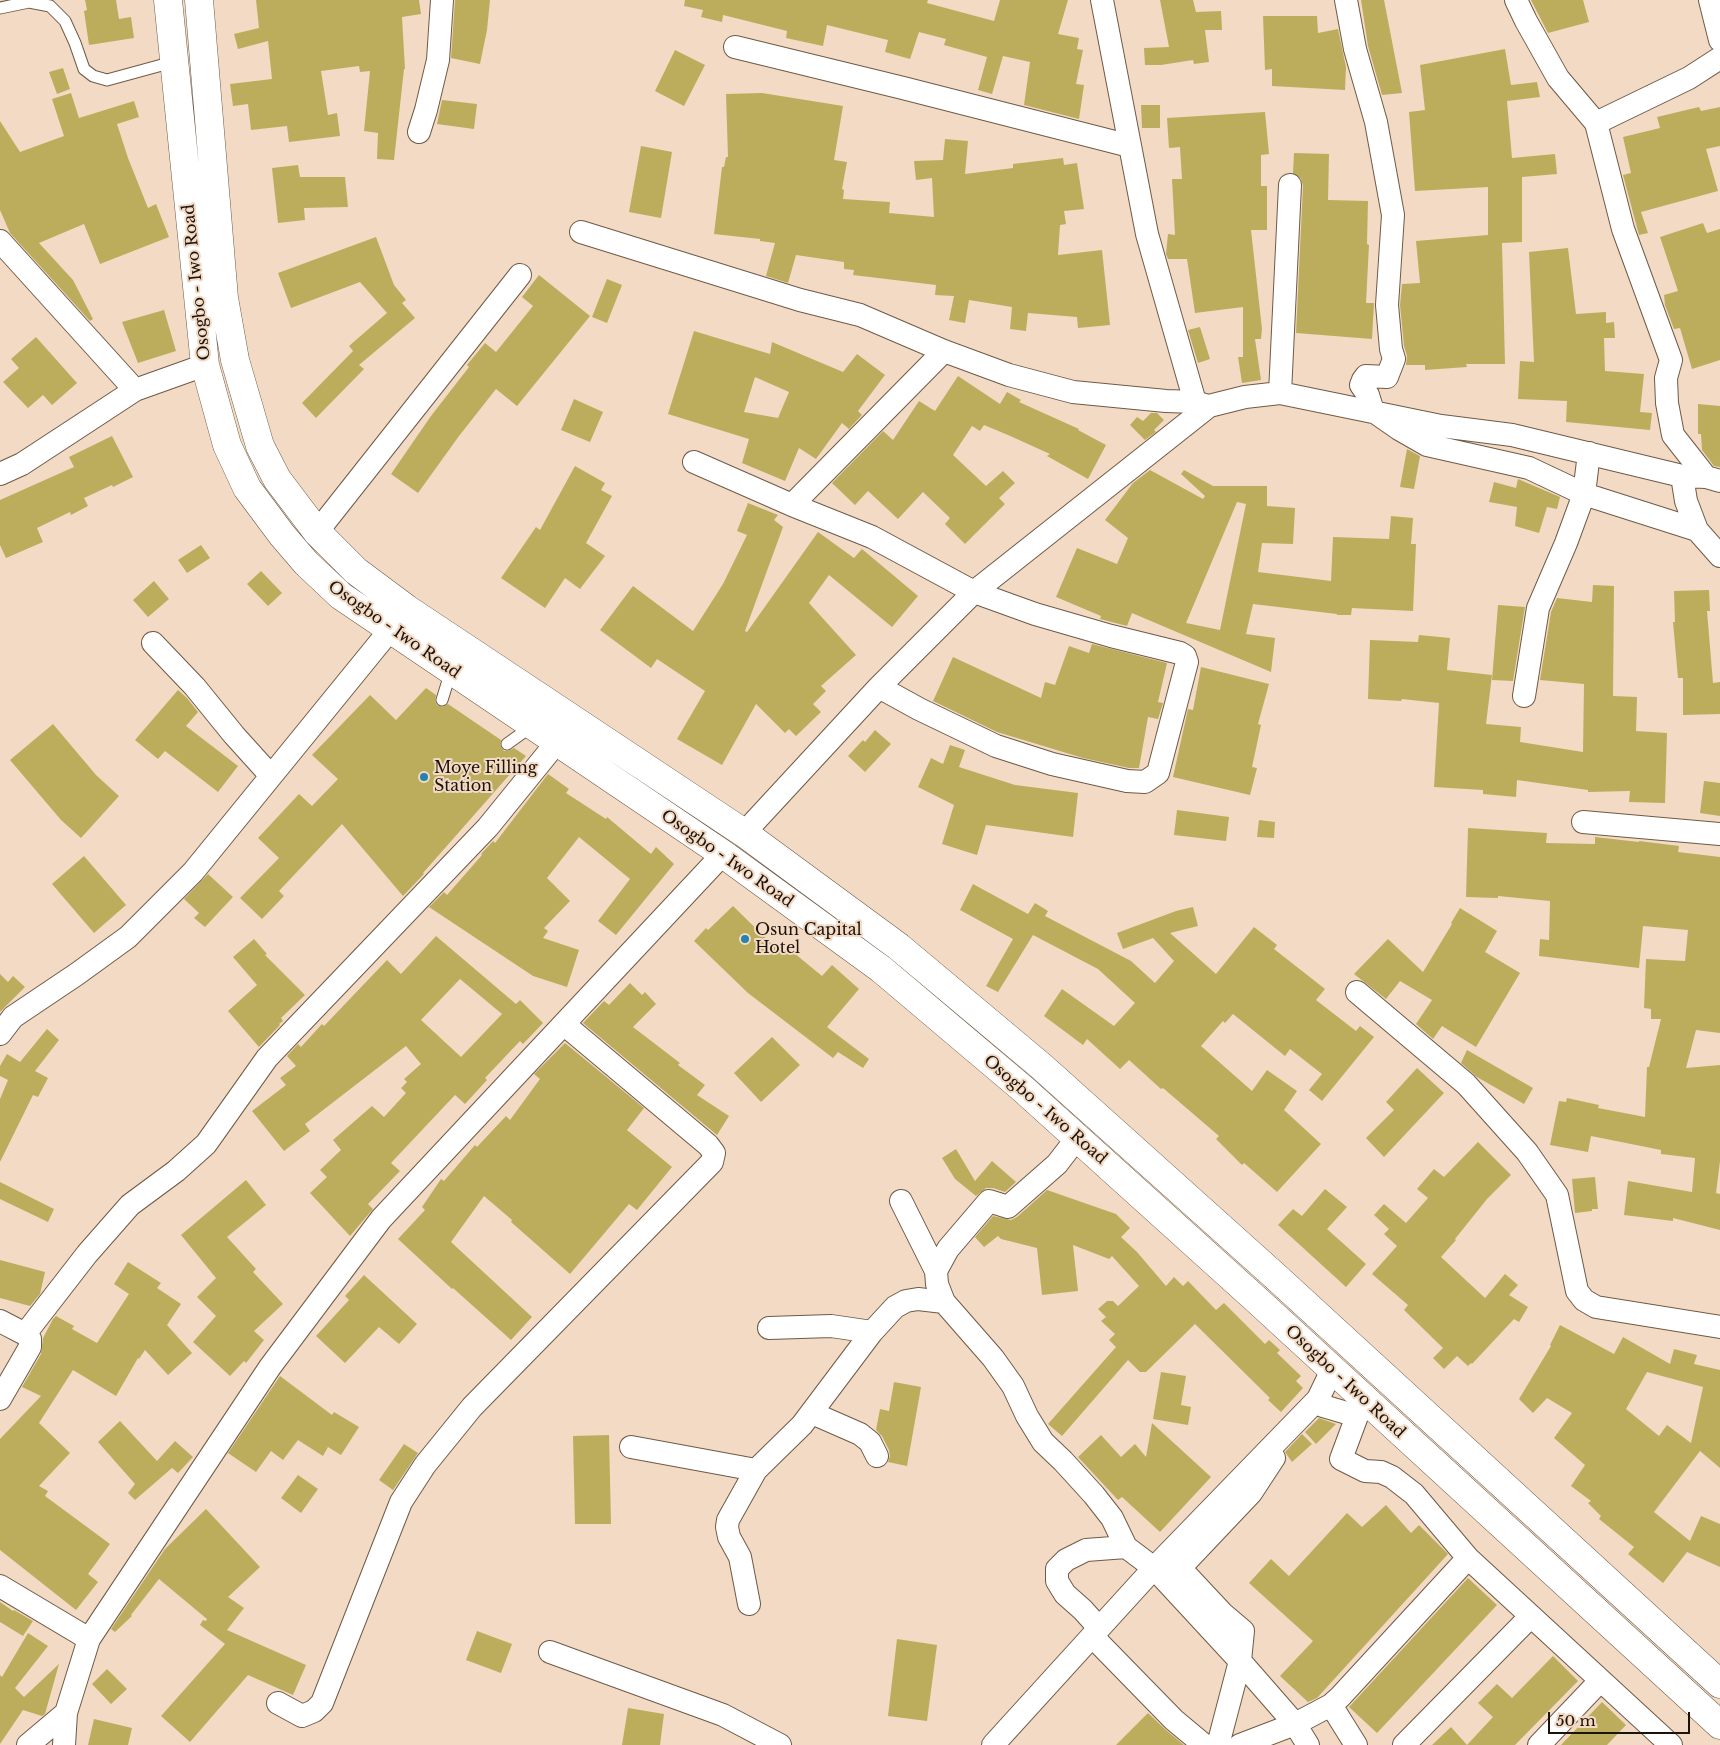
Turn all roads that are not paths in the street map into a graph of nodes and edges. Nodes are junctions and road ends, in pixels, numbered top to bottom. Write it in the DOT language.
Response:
graph roads {
  1 [pos="168,0"];
  2 [pos="199,0"];
  3 [pos="442,0"];
  4 [pos="1102,0"];
  5 [pos="1346,0"];
  6 [pos="1516,0"];
  7 [pos="1710,0"];
  8 [pos="0,8"];
  9 [pos="1720,40"];
  10 [pos="735,47"];
  11 [pos="1720,58"];
  12 [pos="173,62"];
  13 [pos="1596,123"];
  14 [pos="418,132"];
  15 [pos="1130,146"];
  16 [pos="1290,185"];
  17 [pos="581,232"];
  18 [pos="0,241"];
  19 [pos="520,275"];
  20 [pos="944,352"];
  21 [pos="205,364"];
  22 [pos="135,390"];
  23 [pos="1280,394"];
  24 [pos="1202,404"];
  25 [pos="1373,411"];
  26 [pos="1673,435"];
  27 [pos="1589,453"];
  28 [pos="694,462"];
  29 [pos="1657,469"];
  30 [pos="0,474"];
  31 [pos="1682,476"];
  32 [pos="1713,479"];
  33 [pos="1584,494"];
  34 [pos="792,504"];
  35 [pos="1697,530"];
  36 [pos="317,532"];
  37 [pos="1720,556"];
  38 [pos="974,592"];
  39 [pos="390,630"];
  40 [pos="153,643"];
  41 [pos="451,671"];
  42 [pos="879,687"];
  43 [pos="1524,696"];
  44 [pos="442,700"];
  45 [pos="533,726"];
  46 [pos="557,742"];
  47 [pos="507,744"];
  48 [pos="271,776"];
  49 [pos="1583,822"];
  50 [pos="744,833"];
  51 [pos="1720,834"];
  52 [pos="723,854"];
  53 [pos="1358,992"];
  54 [pos="565,1025"];
  55 [pos="0,1034"];
  56 [pos="1077,1138"];
  57 [pos="901,1201"];
  58 [pos="939,1286"];
  59 [pos="0,1321"];
  60 [pos="1720,1326"];
  61 [pos="769,1328"];
  62 [pos="872,1332"];
  63 [pos="25,1334"];
  64 [pos="1332,1370"];
  65 [pos="0,1399"];
  66 [pos="1320,1402"];
  67 [pos="812,1413"];
  68 [pos="631,1447"];
  69 [pos="877,1456"];
  70 [pos="756,1470"];
  71 [pos="1126,1547"];
  72 [pos="1468,1558"];
  73 [pos="1590,1566"];
  74 [pos="1154,1568"];
  75 [pos="0,1586"];
  76 [pos="1568,1587"];
  77 [pos="749,1604"];
  78 [pos="1530,1617"];
  79 [pos="1095,1632"];
  80 [pos="89,1639"];
  81 [pos="550,1652"];
  82 [pos="1240,1661"];
  83 [pos="1600,1681"];
  84 [pos="1719,1682"];
  85 [pos="278,1702"];
  86 [pos="1331,1705"];
  87 [pos="66,1713"];
  88 [pos="1295,1724"];
  89 [pos="1720,1725"];
  90 [pos="28,1745"];
  91 [pos="64,1745"];
  92 [pos="780,1745"];
  93 [pos="993,1745"];
  94 [pos="1204,1745"];
  95 [pos="1218,1745"];
  96 [pos="1240,1745"];
  97 [pos="1308,1745"];
  98 [pos="1356,1745"];
  99 [pos="1404,1745"];
  100 [pos="1539,1745"];
  101 [pos="1671,1745"];
  1 -- 12 [label="main road, Osogbo - Iwo Road"];
  2 -- 36 [label="main road, Osogbo - Iwo Road"];
  3 -- 14 [label="street"];
  4 -- 15 [label="street"];
  5 -- 25 [label="street"];
  6 -- 13 [label="street"];
  7 -- 9 [label="street"];
  8 -- 12 [label="lane"];
  10 -- 15 [label="street"];
  11 -- 13 [label="street"];
  12 -- 21 [label="main road, Osogbo - Iwo Road"];
  13 -- 26 [label="street"];
  15 -- 24 [label="street"];
  16 -- 23 [label="street"];
  17 -- 20 [label="street"];
  18 -- 22 [label="street"];
  19 -- 36 [label="street"];
  20 -- 24 [label="street"];
  20 -- 34 [label="street"];
  21 -- 22 [label="street"];
  21 -- 39 [label="main road, Osogbo - Iwo Road"];
  22 -- 30 [label="street"];
  23 -- 24 [label="street"];
  23 -- 25 [label="street"];
  24 -- 38 [label="street"];
  25 -- 27 [label="street"];
  25 -- 33 [label="street"];
  26 -- 29 [label="street"];
  26 -- 32 [label="street"];
  27 -- 29 [label="street"];
  27 -- 33 [label="street"];
  28 -- 34 [label="street"];
  29 -- 31 [label="street"];
  31 -- 32 [label="street"];
  31 -- 35 [label="street"];
  33 -- 35 [label="street"];
  33 -- 43 [label="street"];
  34 -- 38 [label="street"];
  35 -- 37 [label="street"];
  36 -- 50 [label="main road, Osogbo - Iwo Road"];
  38 -- 42 [label="street"];
  38 -- 42 [label="street"];
  39 -- 41 [label="main road, Osogbo - Iwo Road"];
  39 -- 48 [label="street"];
  40 -- 48 [label="street"];
  41 -- 44 [label="lane"];
  41 -- 45 [label="main road, Osogbo - Iwo Road"];
  42 -- 50 [label="street"];
  45 -- 46 [label="main road, Osogbo - Iwo Road"];
  45 -- 47 [label="lane"];
  46 -- 52 [label="main road, Osogbo - Iwo Road"];
  46 -- 63 [label="street"];
  48 -- 55 [label="street"];
  49 -- 51 [label="street"];
  50 -- 73 [label="main road, Osogbo - Iwo Road"];
  52 -- 54 [label="street"];
  52 -- 56 [label="main road, Osogbo - Iwo Road"];
  53 -- 60 [label="street"];
  54 -- 80 [label="street"];
  54 -- 85 [label="street"];
  56 -- 58 [label="street"];
  56 -- 64 [label="main road, Osogbo - Iwo Road"];
  57 -- 58 [label="street"];
  58 -- 62 [label="street"];
  58 -- 71 [label="street"];
  59 -- 63 [label="street"];
  61 -- 62 [label="street"];
  62 -- 67 [label="street"];
  63 -- 65 [label="street"];
  64 -- 66 [label="street"];
  64 -- 76 [label="main road, Osogbo - Iwo Road"];
  66 -- 72 [label="street"];
  66 -- 74 [label="street"];
  66 -- 82 [label="street"];
  67 -- 69 [label="street"];
  67 -- 70 [label="street"];
  68 -- 70 [label="street"];
  70 -- 77 [label="street"];
  71 -- 74 [label="street"];
  71 -- 79 [label="street"];
  72 -- 78 [label="street"];
  72 -- 86 [label="street"];
  73 -- 76 [label="main road"];
  73 -- 84 [label="main road, Osogbo - Iwo Road"];
  74 -- 79 [label="street"];
  74 -- 82 [label="street"];
  75 -- 80 [label="street"];
  76 -- 89 [label="main road, Osogbo - Iwo Road"];
  78 -- 83 [label="street"];
  78 -- 99 [label="street"];
  79 -- 93 [label="street"];
  79 -- 94 [label="street"];
  80 -- 87 [label="street"];
  81 -- 92 [label="street"];
  82 -- 88 [label="street"];
  82 -- 95 [label="street"];
  83 -- 100 [label="street"];
  83 -- 101 [label="street"];
  86 -- 88 [label="street"];
  86 -- 98 [label="street"];
  87 -- 90 [label="street"];
  87 -- 91 [label="street"];
  88 -- 96 [label="street"];
  88 -- 97 [label="street"];
}
